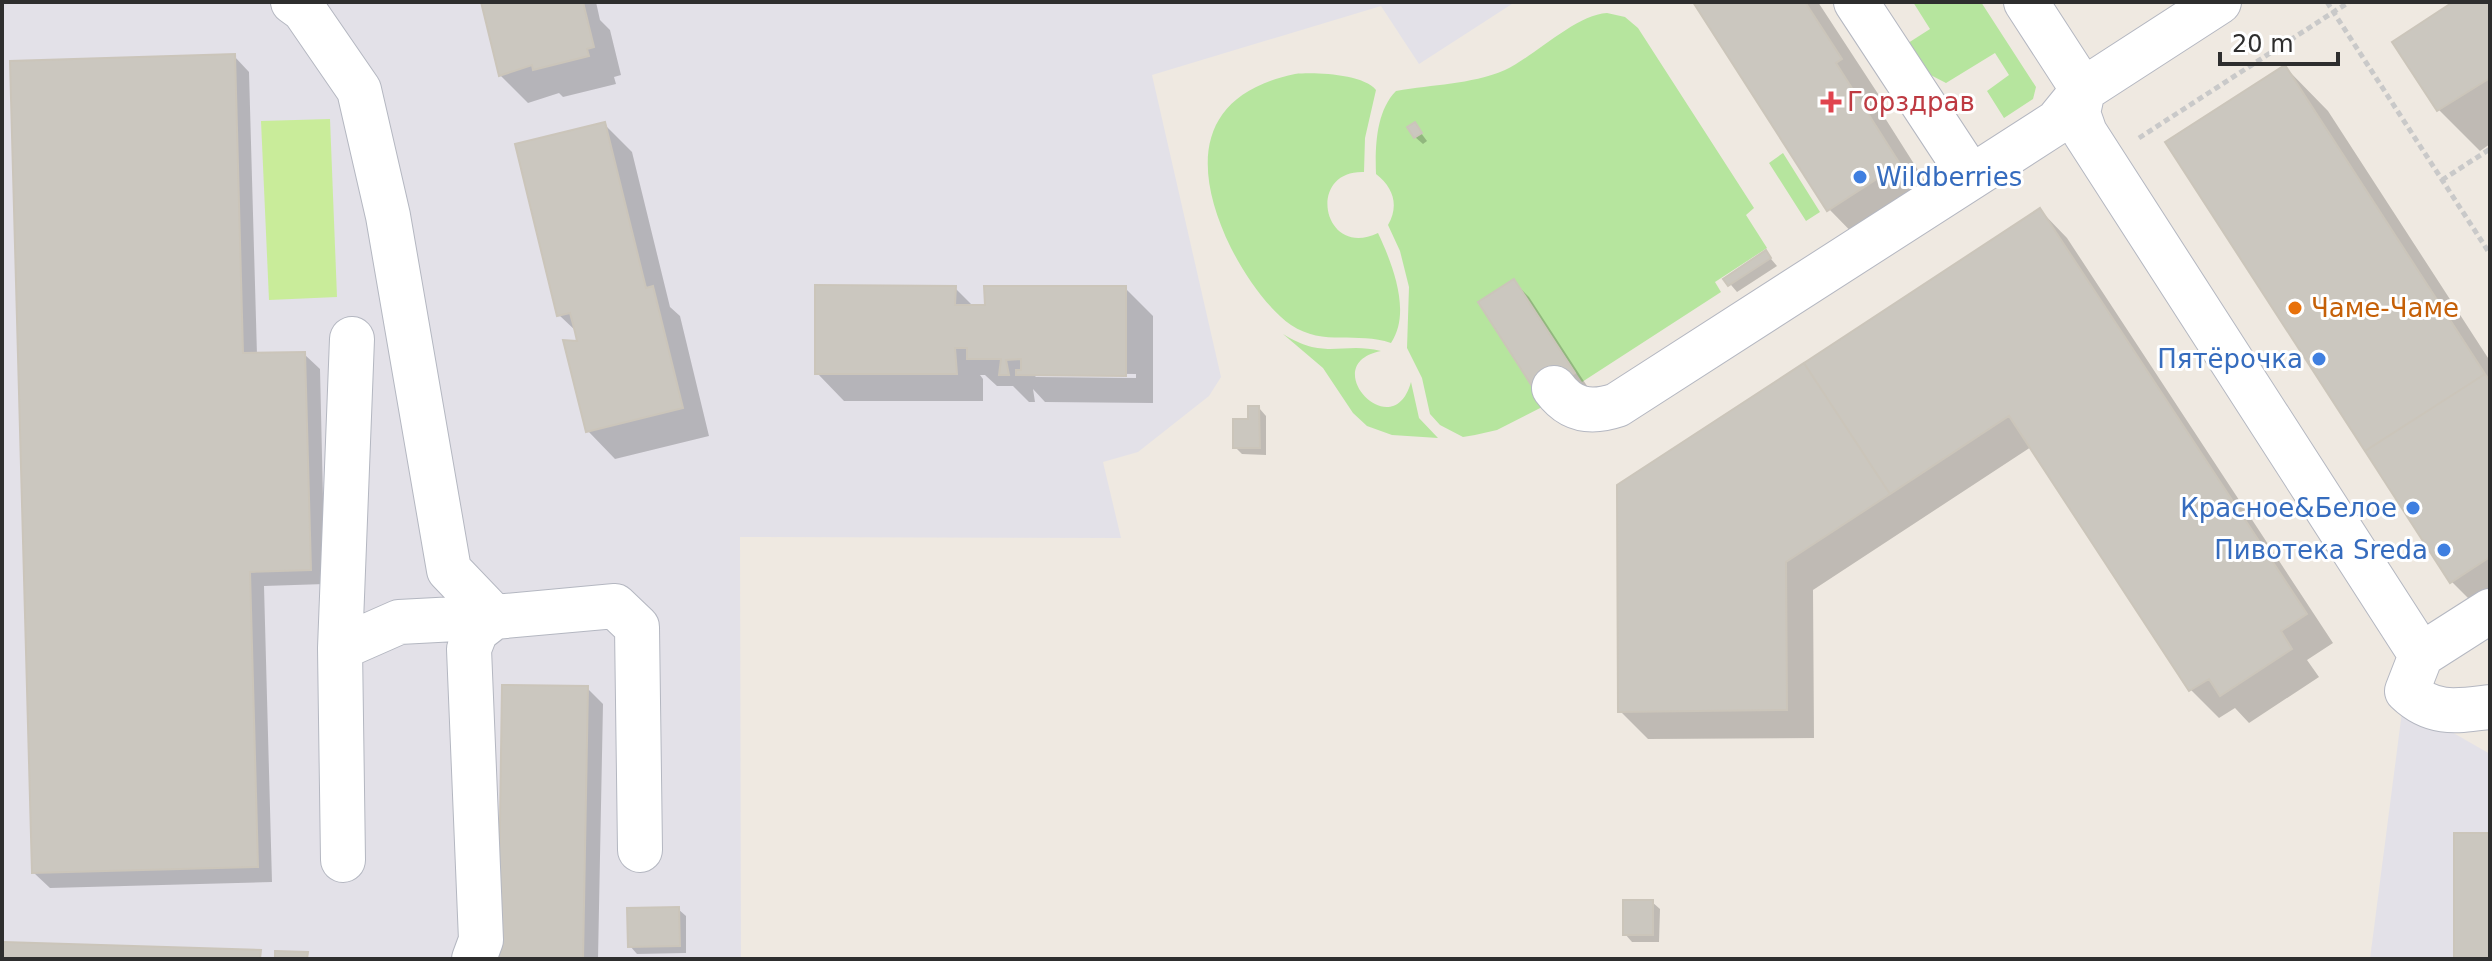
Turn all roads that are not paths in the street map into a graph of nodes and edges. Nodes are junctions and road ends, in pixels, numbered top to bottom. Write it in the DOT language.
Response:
graph roads {
  1 [pos="293,2"];
  2 [pos="1856,2"];
  3 [pos="2026,2"];
  4 [pos="2219,2"];
  5 [pos="2083,90"];
  6 [pos="1971,177"];
  7 [pos="352,339"];
  8 [pos="1554,388"];
  9 [pos="2490,611"];
  10 [pos="494,617"];
  11 [pos="340,648"];
  12 [pos="2421,655"];
  13 [pos="2490,707"];
  14 [pos="640,850"];
  15 [pos="343,860"];
  16 [pos="474,959"];
  1 -- 10 [label="street"];
  2 -- 6 [label="street"];
  3 -- 5 [label="street"];
  4 -- 5 [label="street"];
  5 -- 6 [label="street"];
  5 -- 12 [label="street"];
  6 -- 8 [label="street"];
  7 -- 11 [label="street"];
  9 -- 12 [label="street"];
  10 -- 11 [label="street"];
  10 -- 14 [label="street"];
  10 -- 16 [label="street"];
  11 -- 15 [label="street"];
  12 -- 13 [label="street"];
}
